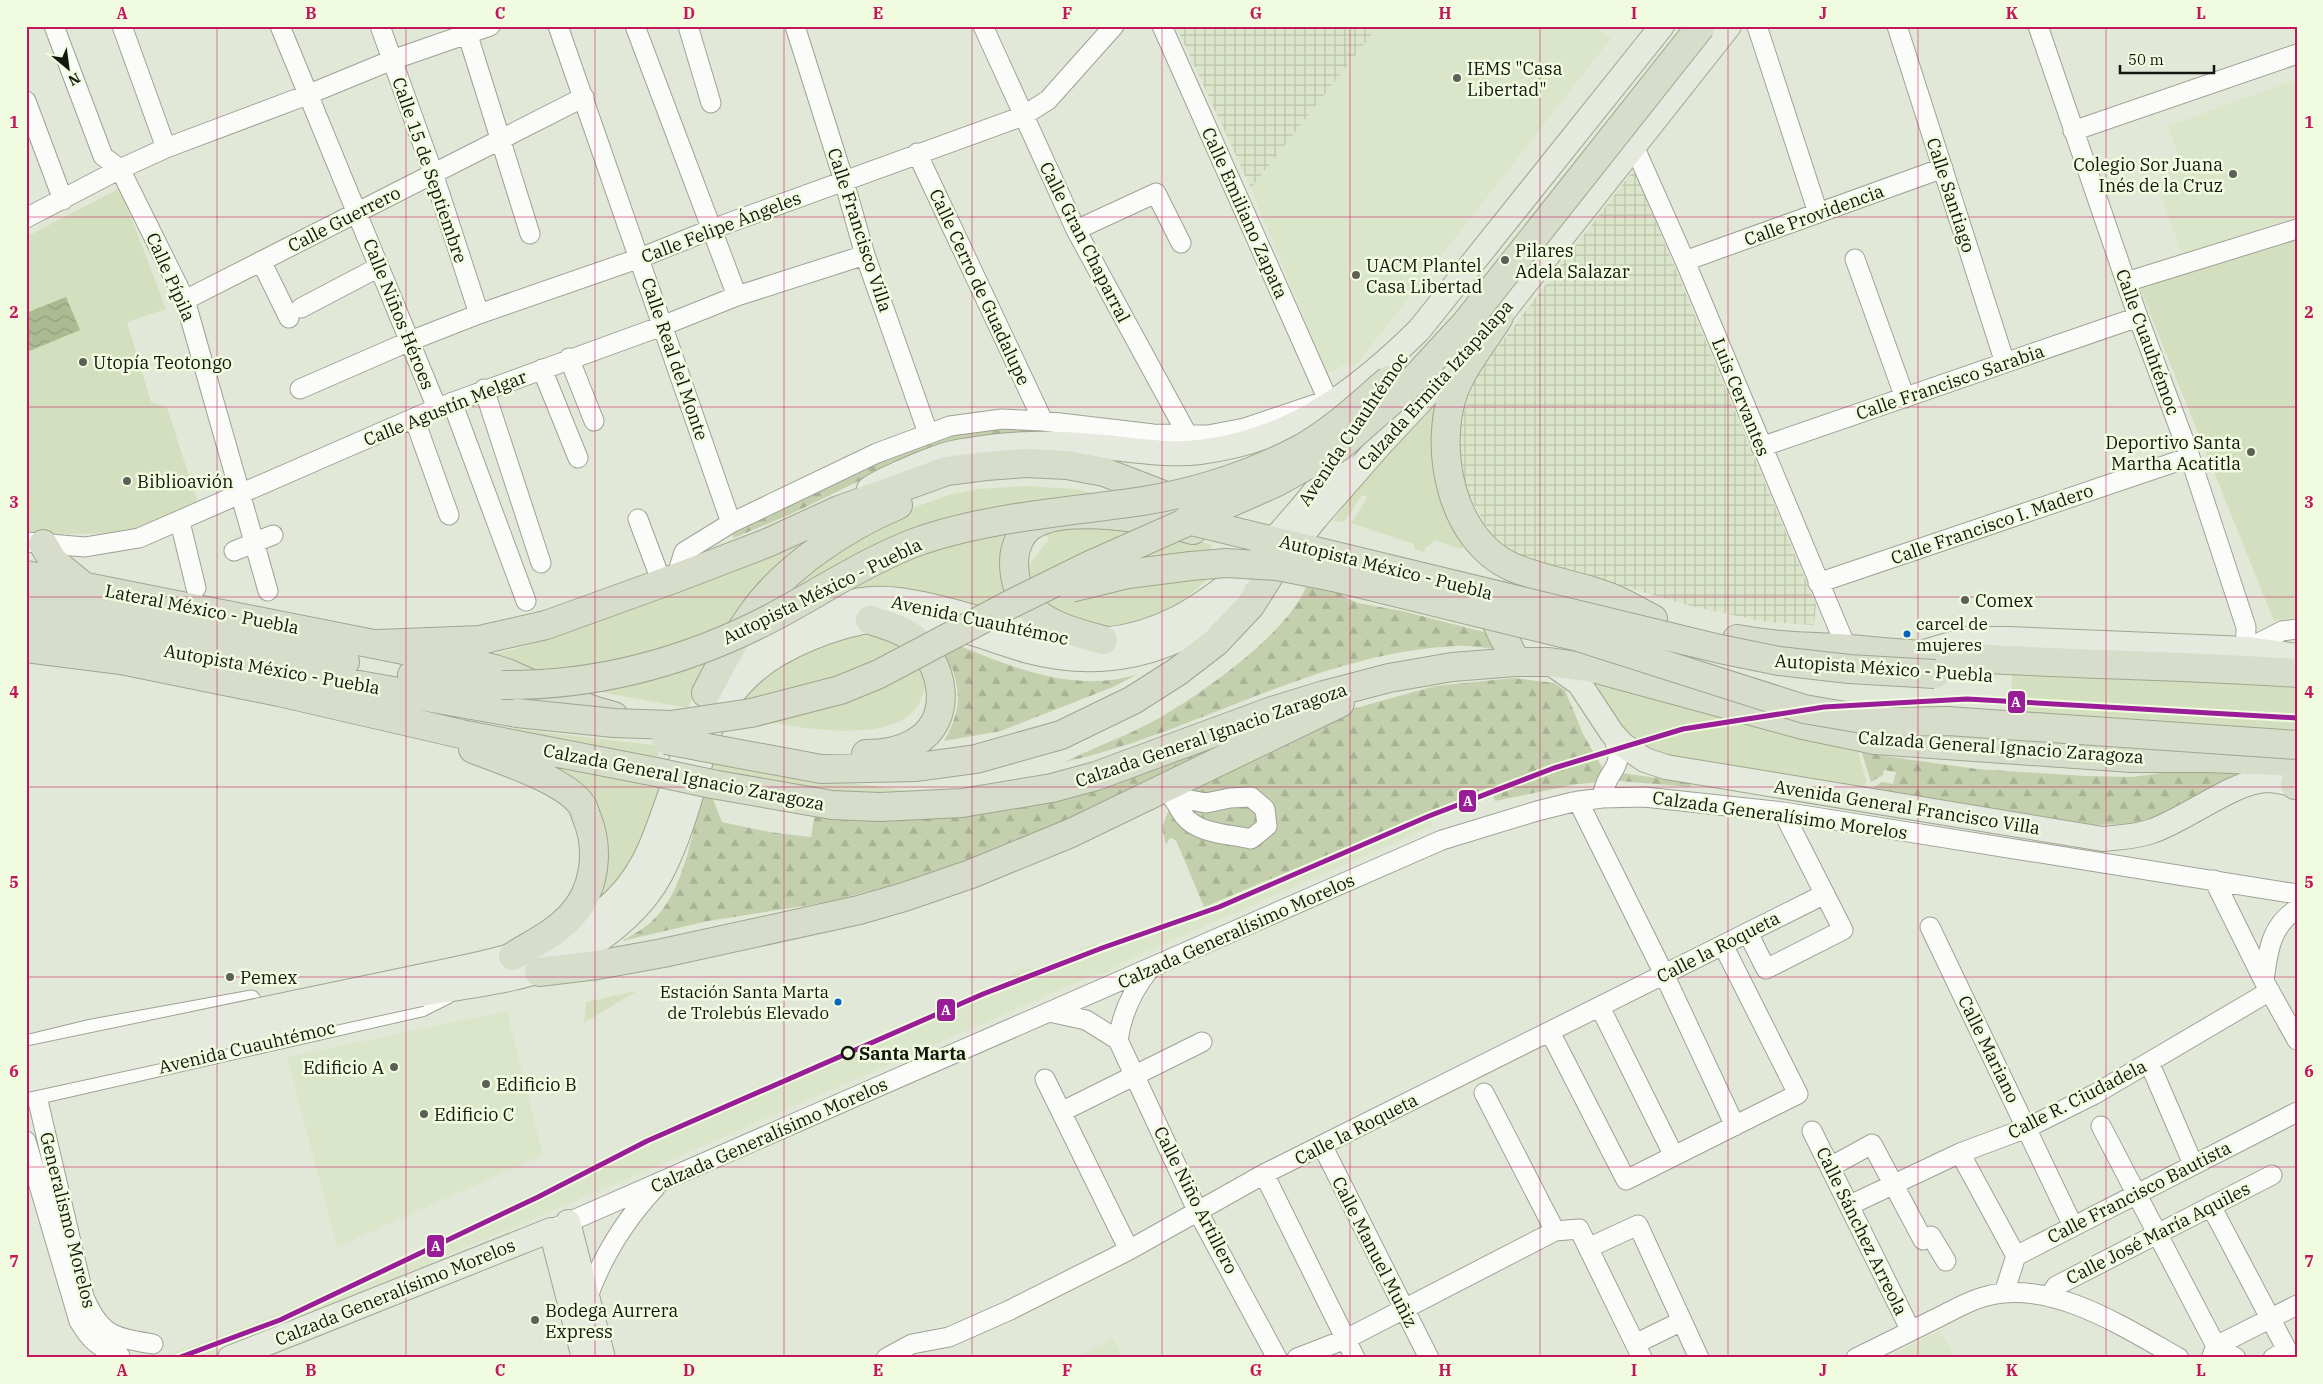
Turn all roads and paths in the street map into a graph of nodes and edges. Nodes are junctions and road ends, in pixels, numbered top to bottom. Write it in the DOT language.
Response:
graph roads {
  1 [pos="54,26"];
  2 [pos="122,26"];
  3 [pos="280,26"];
  4 [pos="380,26"];
  5 [pos="490,26"];
  6 [pos="558,26"];
  7 [pos="635,26"];
  8 [pos="688,26"];
  9 [pos="795,26"];
  10 [pos="983,26"];
  11 [pos="1114,26"];
  12 [pos="1162,26"];
  13 [pos="1662,26"];
  14 [pos="1684,26"];
  15 [pos="1701,26"];
  16 [pos="1729,26"];
  17 [pos="1758,26"];
  18 [pos="1897,26"];
  19 [pos="2038,26"];
  20 [pos="466,30"];
  21 [pos="2297,54"];
  22 [pos="392,60"];
  23 [pos="307,95"];
  24 [pos="584,98"];
  25 [pos="26,101"];
  26 [pos="711,103"];
  27 [pos="1023,116"];
  28 [pos="2073,131"];
  29 [pos="499,139"];
  30 [pos="1634,146"];
  31 [pos="166,148"];
  32 [pos="917,153"];
  33 [pos="1943,168"];
  34 [pos="120,169"];
  35 [pos="433,173"];
  36 [pos="844,181"];
  37 [pos="63,200"];
  38 [pos="357,212"];
  39 [pos="1818,213"];
  40 [pos="26,218"];
  41 [pos="712,229"];
  42 [pos="1076,230"];
  43 [pos="2297,230"];
  44 [pos="530,234"];
  45 [pos="1181,243"];
  46 [pos="865,255"];
  47 [pos="640,258"];
  48 [pos="1855,260"];
  49 [pos="261,261"];
  50 [pos="1685,261"];
  51 [pos="380,267"];
  52 [pos="2126,282"];
  53 [pos="1452,287"];
  54 [pos="737,296"];
  55 [pos="185,300"];
  56 [pos="479,314"];
  57 [pos="2138,317"];
  58 [pos="1492,324"];
  59 [pos="662,326"];
  60 [pos="1419,330"];
  61 [pos="410,340"];
  62 [pos="569,358"];
  63 [pos="2005,363"];
  64 [pos="542,369"];
  65 [pos="300,389"];
  66 [pos="484,389"];
  67 [pos="1905,398"];
  68 [pos="1330,402"];
  69 [pos="444,405"];
  70 [pos="414,418"];
  71 [pos="1043,421"];
  72 [pos="594,422"];
  73 [pos="928,433"];
  74 [pos="1118,440"];
  75 [pos="1192,444"];
  76 [pos="1761,447"];
  77 [pos="2190,456"];
  78 [pos="578,458"];
  79 [pos="242,495"];
  80 [pos="839,510"];
  81 [pos="1309,512"];
  82 [pos="1055,513"];
  83 [pos="449,515"];
  84 [pos="638,519"];
  85 [pos="180,522"];
  86 [pos="731,522"];
  87 [pos="273,535"];
  88 [pos="35,543"];
  89 [pos="254,545"];
  90 [pos="234,552"];
  91 [pos="540,563"];
  92 [pos="1273,571"];
  93 [pos="26,575"];
  94 [pos="669,581"];
  95 [pos="1818,583"];
  96 [pos="84,586"];
  97 [pos="196,588"];
  98 [pos="268,591"];
  99 [pos="526,601"];
  100 [pos="1011,604"];
  101 [pos="31,611"];
  102 [pos="1600,617"];
  103 [pos="1653,619"];
  104 [pos="870,620"];
  105 [pos="1497,624"];
  106 [pos="2297,628"];
  107 [pos="1103,640"];
  108 [pos="378,644"];
  109 [pos="26,648"];
  110 [pos="1847,649"];
  111 [pos="2297,656"];
  112 [pos="2245,659"];
  113 [pos="1516,662"];
  114 [pos="1549,662"];
  115 [pos="2297,673"];
  116 [pos="1389,678"];
  117 [pos="1671,689"];
  118 [pos="2297,691"];
  119 [pos="336,692"];
  120 [pos="706,694"];
  121 [pos="387,718"];
  122 [pos="670,731"];
  123 [pos="1612,733"];
  124 [pos="731,745"];
  125 [pos="2297,745"];
  126 [pos="821,769"];
  127 [pos="2296,776"];
  128 [pos="1009,796"];
  129 [pos="1602,798"];
  130 [pos="1578,801"];
  131 [pos="1783,812"];
  132 [pos="2214,880"];
  133 [pos="1824,894"];
  134 [pos="2297,894"];
  135 [pos="2297,909"];
  136 [pos="1930,927"];
  137 [pos="1748,933"];
  138 [pos="1722,945"];
  139 [pos="513,956"];
  140 [pos="1151,968"];
  141 [pos="539,972"];
  142 [pos="1664,974"];
  143 [pos="463,977"];
  144 [pos="420,986"];
  145 [pos="2267,986"];
  146 [pos="1600,1007"];
  147 [pos="1050,1012"];
  148 [pos="1550,1032"];
  149 [pos="1118,1040"];
  150 [pos="2297,1040"];
  151 [pos="1202,1042"];
  152 [pos="26,1045"];
  153 [pos="26,1058"];
  154 [pos="2149,1062"];
  155 [pos="1134,1075"];
  156 [pos="1045,1079"];
  157 [pos="30,1091"];
  158 [pos="1484,1093"];
  159 [pos="1063,1111"];
  160 [pos="2297,1112"];
  161 [pos="1735,1126"];
  162 [pos="2101,1126"];
  163 [pos="2027,1128"];
  164 [pos="1812,1131"];
  165 [pos="26,1141"];
  166 [pos="1322,1145"];
  167 [pos="1960,1153"];
  168 [pos="1674,1156"];
  169 [pos="2193,1164"];
  170 [pos="1830,1167"];
  171 [pos="1264,1174"];
  172 [pos="2272,1175"];
  173 [pos="660,1183"];
  174 [pos="1892,1183"];
  175 [pos="2136,1194"];
  176 [pos="1850,1205"];
  177 [pos="2211,1206"];
  178 [pos="1198,1210"];
  179 [pos="560,1226"];
  180 [pos="2073,1226"];
  181 [pos="1555,1232"];
  182 [pos="2156,1234"];
  183 [pos="1588,1248"];
  184 [pos="1129,1250"];
  185 [pos="2016,1256"];
  186 [pos="1946,1261"];
  187 [pos="2004,1293"];
  188 [pos="2049,1297"];
  189 [pos="587,1300"];
  190 [pos="2297,1305"];
  191 [pos="1405,1310"];
  192 [pos="2270,1319"];
  193 [pos="1682,1321"];
  194 [pos="1911,1331"];
  195 [pos="1346,1339"];
  196 [pos="1639,1351"];
  197 [pos="2213,1352"];
  198 [pos="118,1357"];
  199 [pos="230,1358"];
  200 [pos="584,1358"];
  201 [pos="603,1358"];
  202 [pos="886,1358"];
  203 [pos="1278,1358"];
  204 [pos="1297,1358"];
  205 [pos="1355,1358"];
  206 [pos="1429,1358"];
  207 [pos="1699,1358"];
  208 [pos="1856,1358"];
  209 [pos="2179,1358"];
  210 [pos="2236,1358"];
  211 [pos="2273,1358"];
  1 -- 34 [label="street"];
  2 -- 31 [label="street"];
  3 -- 23 [label="street, Calle Niños Héroes"];
  4 -- 22 [label="street, Calle 15 de Septiembre"];
  5 -- 20 [label="street"];
  6 -- 24 [label="street, Calle Real del Monte"];
  7 -- 41 [label="street"];
  8 -- 26 [label="street"];
  9 -- 36 [label="street, Calle Francisco Villa"];
  10 -- 27 [label="street, Calle Gran Chaparral"];
  11 -- 27 [label="street, Calle Felipe Ángeles"];
  12 -- 68 [label="street, Calle Emiliano Zapata"];
  13 -- 53 [label="main road"];
  14 -- 82 [label="highway, bridge"];
  15 -- 100 [label="highway, bridge"];
  16 -- 30 [label="main road, Calzada Ermita Iztapalapa"];
  17 -- 39 [label="street"];
  18 -- 33 [label="street, Calle Santiago"];
  19 -- 28 [label="street, Calle Cuauhtémoc"];
  20 -- 22 [label="street"];
  20 -- 29 [label="street"];
  21 -- 28 [label="street"];
  22 -- 23 [label="street"];
  22 -- 35 [label="street, Calle 15 de Septiembre"];
  23 -- 31 [label="street"];
  23 -- 38 [label="street, Calle Niños Héroes"];
  24 -- 29 [label="street, Calle Guerrero"];
  24 -- 47 [label="street, Calle Real del Monte"];
  25 -- 37 [label="street"];
  27 -- 32 [label="street, Calle Felipe Ángeles"];
  27 -- 42 [label="street, Calle Gran Chaparral"];
  28 -- 52 [label="street, Calle Cuauhtémoc"];
  29 -- 35 [label="street, Calle Guerrero"];
  29 -- 44 [label="street"];
  30 -- 50 [label="street, Luis Cervantes"];
  30 -- 58 [label="main road, Calzada Ermita Iztapalapa"];
  31 -- 34 [label="street"];
  32 -- 36 [label="street, Calle Felipe Ángeles"];
  32 -- 71 [label="street, Calle Cerro de Guadalupe"];
  33 -- 39 [label="street, Calle Providencia"];
  33 -- 63 [label="street, Calle Santiago"];
  34 -- 37 [label="street"];
  34 -- 55 [label="street, Calle Pípila"];
  35 -- 38 [label="street, Calle Guerrero"];
  35 -- 56 [label="street, Calle 15 de Septiembre"];
  36 -- 41 [label="street, Calle Felipe Ángeles"];
  36 -- 46 [label="street, Calle Francisco Villa"];
  37 -- 40 [label="street"];
  38 -- 49 [label="street, Calle Guerrero"];
  38 -- 51 [label="street, Calle Niños Héroes"];
  39 -- 50 [label="street, Calle Providencia"];
  41 -- 47 [label="street, Calle Felipe Ángeles"];
  41 -- 54 [label="street"];
  42 -- 45 [label="street"];
  42 -- 75 [label="street, Calle Gran Chaparral"];
  43 -- 52 [label="street"];
  46 -- 54 [label="street, Calle Agustín Melgar"];
  46 -- 73 [label="street, Calle Francisco Villa"];
  47 -- 56 [label="street, Calle Felipe Ángeles"];
  47 -- 59 [label="street, Calle Real del Monte"];
  48 -- 67 [label="street"];
  49 -- 51 [label="street"];
  49 -- 55 [label="street, Calle Guerrero"];
  50 -- 76 [label="street, Luis Cervantes"];
  51 -- 61 [label="street, Calle Niños Héroes"];
  52 -- 57 [label="street, Calle Cuauhtémoc"];
  53 -- 58 [label="main road"];
  53 -- 60 [label="main road"];
  54 -- 59 [label="street, Calle Agustín Melgar"];
  55 -- 79 [label="street, Calle Pípila"];
  56 -- 61 [label="street, Calle Felipe Ángeles"];
  57 -- 63 [label="street, Calle Francisco Sarabia"];
  57 -- 77 [label="street, Calle Cuauhtémoc"];
  58 -- 81 [label="main road, Calzada Ermita Iztapalapa"];
  58 -- 103 [label="highway"];
  59 -- 62 [label="street, Calle Agustín Melgar"];
  59 -- 86 [label="street, Calle Real del Monte"];
  60 -- 68 [label="main road"];
  60 -- 81 [label="main road, Avenida Cuauhtémoc"];
  61 -- 65 [label="street, Calle Felipe Ángeles"];
  61 -- 69 [label="street, Calle Niños Héroes"];
  62 -- 64 [label="street, Calle Agustín Melgar"];
  62 -- 72 [label="street"];
  63 -- 67 [label="street, Calle Francisco Sarabia"];
  64 -- 66 [label="street, Calle Agustín Melgar"];
  64 -- 78 [label="street"];
  66 -- 69 [label="street, Calle Agustín Melgar"];
  66 -- 91 [label="street"];
  67 -- 76 [label="street, Calle Francisco Sarabia"];
  68 -- 75 [label="main road"];
  69 -- 70 [label="street, Calle Agustín Melgar"];
  69 -- 99 [label="street, Calle Niños Héroes"];
  70 -- 79 [label="street, Calle Agustín Melgar"];
  70 -- 83 [label="street, Calle Niños Héroes"];
  71 -- 73 [label="street"];
  71 -- 74 [label="street"];
  73 -- 86 [label="street"];
  74 -- 75 [label="main road"];
  74 -- 80 [label="main road"];
  76 -- 95 [label="street, Luis Cervantes"];
  77 -- 95 [label="street, Calle Francisco I. Madero"];
  77 -- 112 [label="street, Calle Cuauhtémoc"];
  79 -- 85 [label="street, Calle Agustín Melgar"];
  79 -- 89 [label="street, Calle Pípila"];
  80 -- 94 [label="highway"];
  80 -- 102 [label="highway"];
  81 -- 92 [label="main road, Calzada Ermita Iztapalapa, bridge"];
  81 -- 107 [label="main road, Avenida Cuauhtémoc, bridge"];
  82 -- 101 [label="highway, Autopista México - Puebla, bridge"];
  82 -- 118 [label="highway, Autopista México - Puebla, bridge"];
  84 -- 94 [label="street"];
  85 -- 88 [label="street, Calle Agustín Melgar"];
  85 -- 97 [label="street"];
  86 -- 94 [label="street"];
  87 -- 89 [label="street"];
  88 -- 96 [label="highway"];
  89 -- 90 [label="street"];
  89 -- 98 [label="street, Calle Pípila"];
  92 -- 100 [label="highway, Autopista México - Puebla, bridge"];
  92 -- 104 [label="main road, Avenida Cuauhtémoc"];
  92 -- 125 [label="highway, Autopista México - Puebla, bridge"];
  92 -- 126 [label="highway"];
  93 -- 96 [label="highway, Lateral México - Puebla"];
  94 -- 108 [label="highway"];
  95 -- 110 [label="street, Luis Cervantes"];
  96 -- 108 [label="highway, Lateral México - Puebla"];
  100 -- 122 [label="highway, bridge"];
  101 -- 119 [label="highway, Autopista México - Puebla"];
  102 -- 103 [label="highway"];
  102 -- 120 [label="highway"];
  103 -- 110 [label="highway"];
  104 -- 124 [label="highway"];
  104 -- 141 [label="main road, Avenida Cuauhtémoc"];
  105 -- 107 [label="highway"];
  105 -- 113 [label="highway"];
  105 -- 117 [label="highway"];
  106 -- 112 [label="street"];
  107 -- 120 [label="main road, Avenida Cuauhtémoc"];
  108 -- 122 [label="highway"];
  109 -- 119 [label="highway"];
  110 -- 112 [label="highway"];
  111 -- 112 [label="main road"];
  112 -- 115 [label="highway"];
  113 -- 114 [label="highway, Calzada General Ignacio Zaragoza"];
  113 -- 116 [label="highway, Calzada General Ignacio Zaragoza"];
  114 -- 117 [label="highway, Calzada General Ignacio Zaragoza"];
  114 -- 123 [label="main road, Avenida General Francisco Villa"];
  116 -- 128 [label="highway, Calzada General Ignacio Zaragoza"];
  116 -- 141 [label="highway"];
  117 -- 127 [label="highway, Calzada General Ignacio Zaragoza"];
  119 -- 121 [label="highway, Calzada General Ignacio Zaragoza"];
  119 -- 122 [label="highway, Autopista México - Puebla, bridge"];
  119 -- 122 [label="highway"];
  120 -- 139 [label="main road, Avenida Cuauhtémoc"];
  121 -- 128 [label="highway, Calzada General Ignacio Zaragoza, bridge"];
  121 -- 139 [label="highway"];
  122 -- 124 [label="highway"];
  123 -- 127 [label="main road, Avenida General Francisco Villa"];
  123 -- 129 [label="street"];
  124 -- 126 [label="highway"];
  126 -- 128 [label="highway"];
  129 -- 130 [label="street, Calzada Generalísimo Morelos"];
  129 -- 131 [label="street, Calzada Generalísimo Morelos"];
  130 -- 140 [label="street, Calzada Generalísimo Morelos"];
  130 -- 142 [label="street"];
  131 -- 132 [label="street, Calzada Generalísimo Morelos"];
  131 -- 133 [label="street"];
  132 -- 134 [label="street, Calzada Generalísimo Morelos"];
  132 -- 145 [label="street"];
  133 -- 137 [label="street, Calle la Roqueta"];
  133 -- 137 [label="street"];
  135 -- 145 [label="street"];
  136 -- 163 [label="street, Calle Mariano"];
  137 -- 138 [label="street, Calle la Roqueta"];
  138 -- 142 [label="street, Calle la Roqueta"];
  138 -- 161 [label="street"];
  139 -- 143 [label="main road, Avenida Cuauhtémoc"];
  140 -- 147 [label="street, Calzada Generalísimo Morelos"];
  140 -- 149 [label="street"];
  141 -- 143 [label="main road, Avenida Cuauhtémoc"];
  142 -- 146 [label="street, Calle la Roqueta"];
  142 -- 161 [label="street"];
  143 -- 144 [label="main road, Avenida Cuauhtémoc"];
  143 -- 152 [label="street, Avenida Cuauhtémoc"];
  143 -- 157 [label="street, Avenida Cuauhtémoc"];
  144 -- 153 [label="main road, Avenida Cuauhtémoc, bridge"];
  144 -- 157 [label="main road, Avenida Cuauhtémoc, bridge"];
  145 -- 150 [label="street"];
  145 -- 154 [label="street, Calle R. Ciudadela"];
  146 -- 148 [label="street, Calle la Roqueta"];
  146 -- 168 [label="street"];
  147 -- 149 [label="street"];
  147 -- 173 [label="street, Calzada Generalísimo Morelos"];
  148 -- 166 [label="street, Calle la Roqueta"];
  148 -- 168 [label="street"];
  149 -- 155 [label="street, Calle Niño Artillero"];
  151 -- 155 [label="street"];
  153 -- 157 [label="street, Generalismo Morelos"];
  154 -- 163 [label="street, Calle R. Ciudadela"];
  154 -- 169 [label="street"];
  155 -- 159 [label="street"];
  155 -- 178 [label="street, Calle Niño Artillero"];
  156 -- 159 [label="street"];
  157 -- 198 [label="street, Generalismo Morelos"];
  158 -- 181 [label="street"];
  159 -- 184 [label="street"];
  160 -- 169 [label="street, Calle Francisco Bautista"];
  161 -- 168 [label="street"];
  162 -- 175 [label="street"];
  163 -- 167 [label="street, Calle R. Ciudadela"];
  163 -- 180 [label="street, Calle Mariano"];
  164 -- 170 [label="street, Calle Sánchez Arreola"];
  165 -- 198 [label="street, Generalismo Morelos"];
  166 -- 171 [label="street, Calle la Roqueta"];
  166 -- 191 [label="street, Calle Manuel Muñiz"];
  167 -- 174 [label="street, Calle R. Ciudadela"];
  167 -- 185 [label="street"];
  169 -- 175 [label="street, Calle Francisco Bautista"];
  170 -- 174 [label="street"];
  170 -- 176 [label="street, Calle Sánchez Arreola"];
  171 -- 178 [label="street, Calle la Roqueta"];
  171 -- 195 [label="street"];
  172 -- 177 [label="street, Calle José María Aquiles"];
  173 -- 179 [label="street, Calzada Generalísimo Morelos"];
  173 -- 189 [label="street"];
  174 -- 176 [label="street, Calle R. Ciudadela"];
  174 -- 186 [label="street"];
  175 -- 180 [label="street, Calle Francisco Bautista"];
  175 -- 182 [label="street"];
  176 -- 194 [label="street, Calle Sánchez Arreola"];
  177 -- 182 [label="street, Calle José María Aquiles"];
  177 -- 192 [label="street"];
  178 -- 184 [label="street, Calle la Roqueta"];
  178 -- 203 [label="street, Calle Niño Artillero"];
  179 -- 189 [label="main road"];
  179 -- 199 [label="main road, Calzada Generalísimo Morelos"];
  179 -- 200 [label="main road"];
  180 -- 185 [label="street, Calle Francisco Bautista"];
  181 -- 183 [label="street"];
  181 -- 191 [label="street"];
  182 -- 188 [label="street, Calle José María Aquiles"];
  182 -- 197 [label="street"];
  183 -- 193 [label="street"];
  183 -- 196 [label="street"];
  184 -- 202 [label="street, Calle la Roqueta"];
  185 -- 187 [label="street"];
  187 -- 188 [label="street"];
  187 -- 194 [label="street"];
  188 -- 209 [label="street"];
  189 -- 201 [label="main road"];
  190 -- 192 [label="street"];
  191 -- 195 [label="street"];
  191 -- 206 [label="street, Calle Manuel Muñiz"];
  192 -- 197 [label="street"];
  192 -- 211 [label="street"];
  193 -- 196 [label="street"];
  193 -- 207 [label="street"];
  194 -- 208 [label="street"];
  195 -- 204 [label="street"];
  195 -- 205 [label="street"];
  197 -- 210 [label="street"];
}
